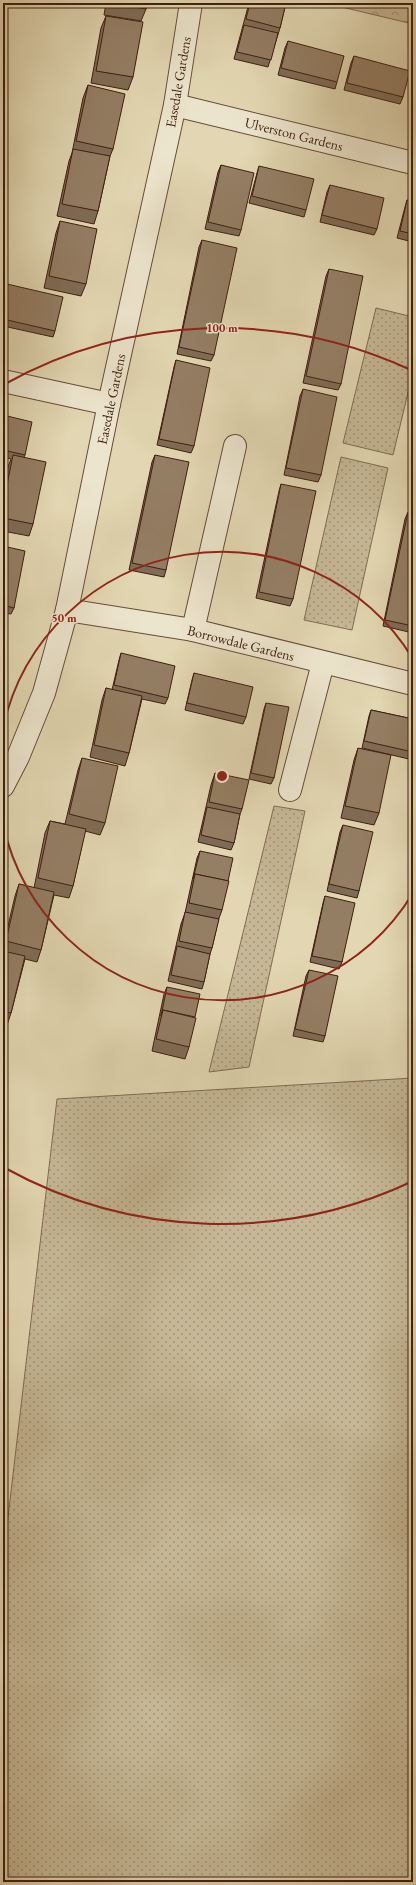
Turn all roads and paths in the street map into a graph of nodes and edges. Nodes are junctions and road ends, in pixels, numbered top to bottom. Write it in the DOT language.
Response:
graph roads {
  1 [pos="191,3"];
  2 [pos="175,105"];
  3 [pos="413,163"];
  4 [pos="3,381"];
  5 [pos="109,404"];
  6 [pos="235,446"];
  7 [pos="68,610"];
  8 [pos="193,630"];
  9 [pos="323,663"];
  10 [pos="413,684"];
  11 [pos="3,786"];
  12 [pos="290,790"];
  1 -- 2 [label="street, Easedale Gardens"];
  2 -- 3 [label="street, Ulverston Gardens"];
  2 -- 5 [label="street, Easedale Gardens"];
  4 -- 5 [label="street"];
  5 -- 7 [label="street, Easedale Gardens"];
  6 -- 8 [label="street"];
  7 -- 8 [label="street, Borrowdale Gardens"];
  7 -- 11 [label="street, Easedale Gardens"];
  8 -- 9 [label="street, Borrowdale Gardens"];
  9 -- 10 [label="street, Borrowdale Gardens"];
  9 -- 12 [label="street"];
}
